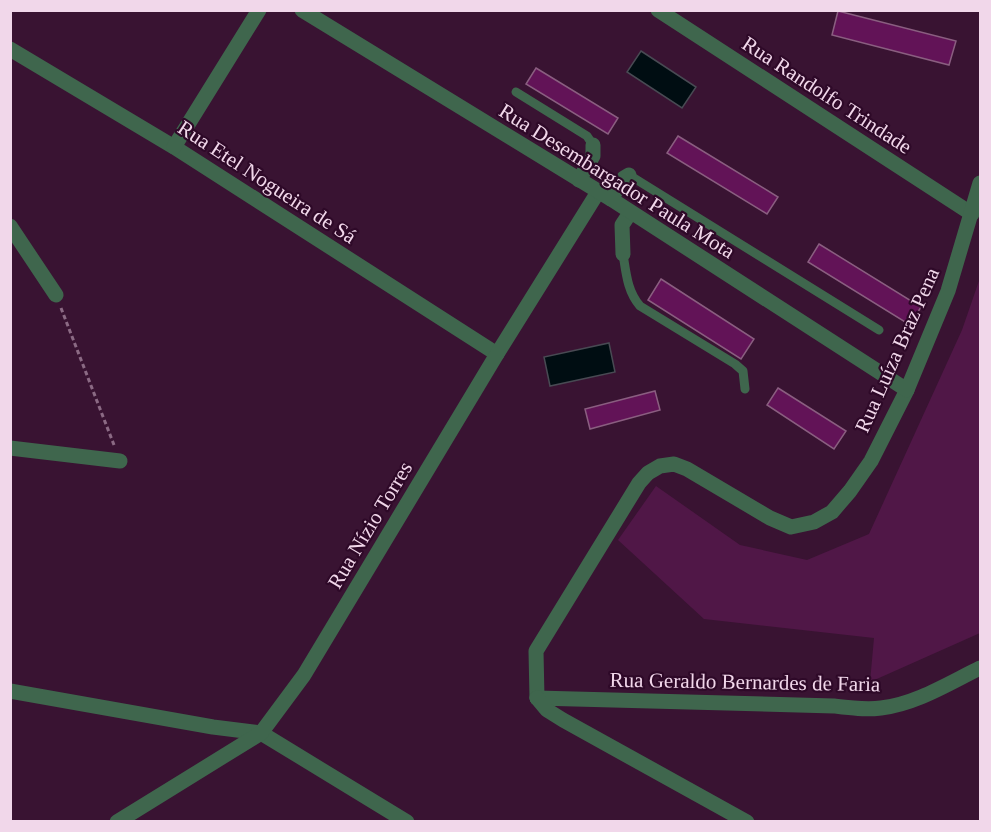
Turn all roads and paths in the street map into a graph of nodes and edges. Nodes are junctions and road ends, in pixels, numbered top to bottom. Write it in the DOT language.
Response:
graph roads {
  1 [pos="259,10"];
  2 [pos="302,10"];
  3 [pos="658,10"];
  4 [pos="10,49"];
  5 [pos="516,93"];
  6 [pos="593,145"];
  7 [pos="174,147"];
  8 [pos="629,175"];
  9 [pos="579,180"];
  10 [pos="981,183"];
  11 [pos="605,195"];
  12 [pos="630,213"];
  13 [pos="972,214"];
  14 [pos="10,226"];
  15 [pos="623,254"];
  16 [pos="56,295"];
  17 [pos="879,330"];
  18 [pos="497,354"];
  19 [pos="745,389"];
  20 [pos="907,390"];
  21 [pos="10,448"];
  22 [pos="120,461"];
  23 [pos="981,668"];
  24 [pos="10,691"];
  25 [pos="537,698"];
  26 [pos="261,733"];
  27 [pos="117,822"];
  28 [pos="407,822"];
  29 [pos="747,822"];
  1 -- 7 [label="street"];
  2 -- 9 [label="street, Rua Desembargador Paula Mota"];
  3 -- 13 [label="street, Rua Randolfo Trindade"];
  4 -- 7 [label="street, Rua Etel Nogueira de Sá"];
  5 -- 6 [label="lane"];
  6 -- 9 [label="street"];
  7 -- 18 [label="street, Rua Etel Nogueira de Sá"];
  8 -- 11 [label="street, Rua Nízio Torres"];
  8 -- 17 [label="lane"];
  9 -- 11 [label="street, Rua Desembargador Paula Mota"];
  10 -- 13 [label="street, Rua Luíza Braz Pena"];
  11 -- 12 [label="street, Rua Desembargador Paula Mota"];
  11 -- 18 [label="street, Rua Nízio Torres"];
  12 -- 15 [label="street"];
  12 -- 20 [label="street, Rua Desembargador Paula Mota"];
  13 -- 20 [label="street, Rua Luíza Braz Pena"];
  14 -- 16 [label="street"];
  15 -- 19 [label="lane"];
  16 -- 22 [label="path"];
  18 -- 26 [label="street, Rua Nízio Torres"];
  20 -- 25 [label="street, Rua Luíza Braz Pena"];
  21 -- 22 [label="street"];
  23 -- 25 [label="street, Rua Geraldo Bernardes de Faria"];
  24 -- 26 [label="street"];
  25 -- 29 [label="street"];
  26 -- 27 [label="street, Rua Nízio Torres"];
  26 -- 28 [label="street"];
}
